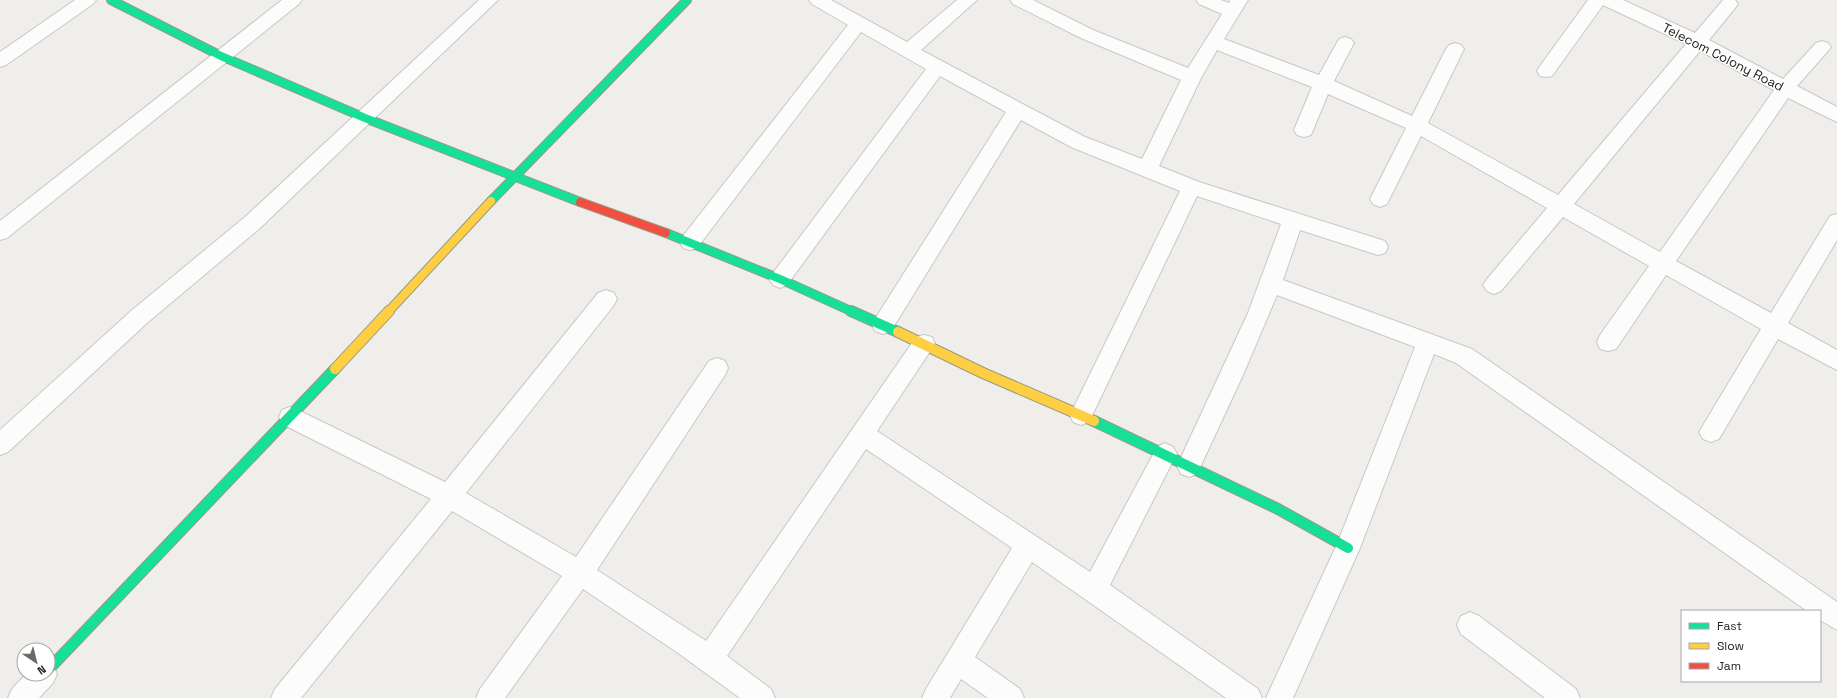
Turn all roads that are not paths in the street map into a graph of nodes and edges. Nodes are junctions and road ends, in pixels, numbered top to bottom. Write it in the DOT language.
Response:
graph roads {
  1 [pos="87,0"];
  2 [pos="111,0"];
  3 [pos="293,0"];
  4 [pos="489,0"];
  5 [pos="687,0"];
  6 [pos="818,0"];
  7 [pos="968,0"];
  8 [pos="1018,0"];
  9 [pos="1206,0"];
  10 [pos="1597,0"];
  11 [pos="1608,0"];
  12 [pos="1729,4"];
  13 [pos="1235,5"];
  14 [pos="859,23"];
  15 [pos="1696,41"];
  16 [pos="1214,42"];
  17 [pos="1345,43"];
  18 [pos="1822,46"];
  19 [pos="1455,49"];
  20 [pos="909,50"];
  21 [pos="221,56"];
  22 [pos="0,61"];
  23 [pos="937,67"];
  24 [pos="1546,71"];
  25 [pos="1192,77"];
  26 [pos="1323,84"];
  27 [pos="1785,88"];
  28 [pos="1018,109"];
  29 [pos="1837,116"];
  30 [pos="365,118"];
  31 [pos="1416,125"];
  32 [pos="1304,130"];
  33 [pos="1147,170"];
  34 [pos="513,177"];
  35 [pos="1192,187"];
  36 [pos="1380,199"];
  37 [pos="1560,206"];
  38 [pos="1293,219"];
  39 [pos="1837,222"];
  40 [pos="0,232"];
  41 [pos="690,242"];
  42 [pos="1378,247"];
  43 [pos="1663,264"];
  44 [pos="780,279"];
  45 [pos="1270,284"];
  46 [pos="1494,285"];
  47 [pos="606,298"];
  48 [pos="883,325"];
  49 [pos="1775,326"];
  50 [pos="1428,342"];
  51 [pos="1608,342"];
  52 [pos="924,344"];
  53 [pos="1837,361"];
  54 [pos="717,368"];
  55 [pos="1081,415"];
  56 [pos="290,417"];
  57 [pos="1711,432"];
  58 [pos="862,434"];
  59 [pos="0,445"];
  60 [pos="1165,454"];
  61 [pos="1189,466"];
  62 [pos="449,496"];
  63 [pos="1028,544"];
  64 [pos="1348,548"];
  65 [pos="580,573"];
  66 [pos="1094,589"];
  67 [pos="1837,617"];
  68 [pos="1470,625"];
  69 [pos="710,658"];
  70 [pos="958,661"];
  71 [pos="56,662"];
  72 [pos="36,682"];
  73 [pos="21,698"];
  74 [pos="284,698"];
  75 [pos="489,698"];
  76 [pos="762,698"];
  77 [pos="935,698"];
  78 [pos="1010,698"];
  79 [pos="1249,698"];
  80 [pos="1279,698"];
  81 [pos="1567,698"];
  1 -- 22 [label="street"];
  2 -- 21 [label="street"];
  3 -- 21 [label="street"];
  4 -- 30 [label="street"];
  5 -- 34 [label="street"];
  6 -- 14 [label="street"];
  7 -- 20 [label="street"];
  8 -- 25 [label="street"];
  9 -- 13 [label="street"];
  10 -- 24 [label="street"];
  11 -- 15 [label="street, Telecom Colony Road"];
  12 -- 15 [label="street"];
  13 -- 16 [label="street"];
  14 -- 20 [label="street"];
  14 -- 41 [label="street"];
  15 -- 27 [label="street, Telecom Colony Road"];
  15 -- 37 [label="street"];
  16 -- 25 [label="street"];
  16 -- 26 [label="street"];
  17 -- 26 [label="street"];
  18 -- 27 [label="street"];
  19 -- 31 [label="street"];
  20 -- 23 [label="street"];
  21 -- 30 [label="street"];
  21 -- 40 [label="street"];
  23 -- 28 [label="street"];
  23 -- 44 [label="street"];
  25 -- 33 [label="street"];
  26 -- 31 [label="street"];
  26 -- 32 [label="street"];
  27 -- 29 [label="street, Telecom Colony Road"];
  27 -- 43 [label="street"];
  28 -- 33 [label="street"];
  28 -- 48 [label="street"];
  30 -- 34 [label="street"];
  30 -- 59 [label="street"];
  31 -- 36 [label="street"];
  31 -- 37 [label="street"];
  33 -- 35 [label="street"];
  34 -- 41 [label="street"];
  34 -- 56 [label="street"];
  35 -- 38 [label="street"];
  35 -- 55 [label="street"];
  37 -- 43 [label="street"];
  37 -- 46 [label="street"];
  38 -- 42 [label="street"];
  38 -- 45 [label="street"];
  39 -- 49 [label="street"];
  41 -- 44 [label="street"];
  43 -- 49 [label="street"];
  43 -- 51 [label="street"];
  44 -- 48 [label="street"];
  45 -- 50 [label="street"];
  45 -- 61 [label="street"];
  47 -- 62 [label="street"];
  48 -- 52 [label="street"];
  49 -- 53 [label="street"];
  49 -- 57 [label="street"];
  50 -- 64 [label="street"];
  50 -- 67 [label="street"];
  52 -- 55 [label="street"];
  52 -- 58 [label="street"];
  54 -- 65 [label="street"];
  55 -- 60 [label="street"];
  56 -- 62 [label="street"];
  56 -- 71 [label="street"];
  58 -- 63 [label="street"];
  58 -- 69 [label="street"];
  60 -- 61 [label="street"];
  60 -- 66 [label="street"];
  61 -- 64 [label="street"];
  62 -- 65 [label="street"];
  62 -- 74 [label="street"];
  63 -- 66 [label="street"];
  63 -- 70 [label="street"];
  64 -- 80 [label="street"];
  65 -- 69 [label="street"];
  65 -- 75 [label="street"];
  66 -- 79 [label="street"];
  68 -- 81 [label="street"];
  69 -- 76 [label="street"];
  70 -- 77 [label="street"];
  70 -- 78 [label="street"];
  72 -- 73 [label="street"];
}
